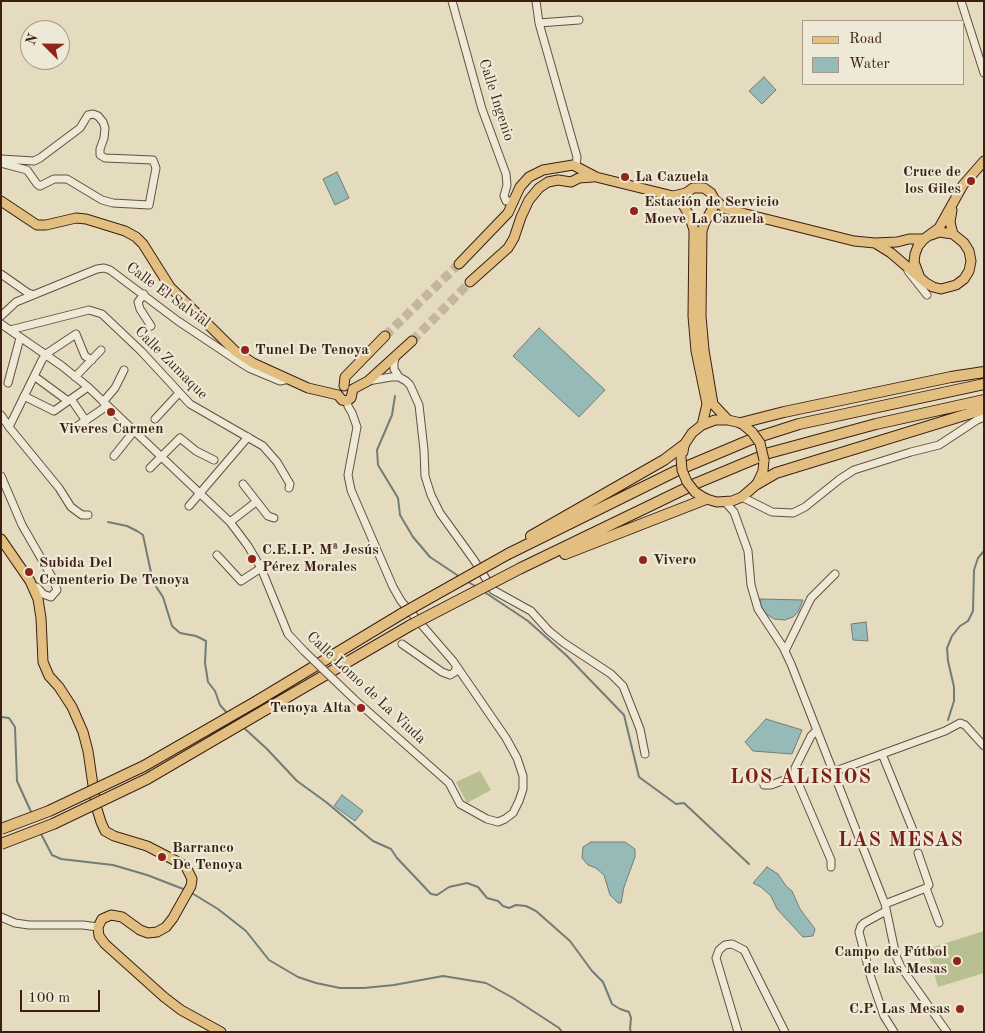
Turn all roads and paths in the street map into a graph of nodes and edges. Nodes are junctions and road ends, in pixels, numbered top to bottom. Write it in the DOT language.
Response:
graph roads {
  1 [pos="452,1"];
  2 [pos="536,1"];
  3 [pos="961,1"];
  4 [pos="579,20"];
  5 [pos="539,23"];
  6 [pos="984,73"];
  7 [pos="1,159"];
  8 [pos="984,162"];
  9 [pos="1,163"];
  10 [pos="566,167"];
  11 [pos="578,171"];
  12 [pos="568,181"];
  13 [pos="686,193"];
  14 [pos="673,196"];
  15 [pos="956,198"];
  16 [pos="715,200"];
  17 [pos="1,201"];
  18 [pos="513,202"];
  19 [pos="683,205"];
  20 [pos="726,210"];
  21 [pos="689,215"];
  22 [pos="709,215"];
  23 [pos="953,234"];
  24 [pos="927,237"];
  25 [pos="875,243"];
  26 [pos="896,258"];
  27 [pos="459,264"];
  28 [pos="1,274"];
  29 [pos="923,281"];
  30 [pos="470,282"];
  31 [pos="144,294"];
  32 [pos="34,295"];
  33 [pos="1,316"];
  34 [pos="1,324"];
  35 [pos="151,326"];
  36 [pos="10,330"];
  37 [pos="385,336"];
  38 [pos="20,338"];
  39 [pos="412,341"];
  40 [pos="101,350"];
  41 [pos="46,354"];
  42 [pos="397,355"];
  43 [pos="92,360"];
  44 [pos="124,370"];
  45 [pos="984,372"];
  46 [pos="34,376"];
  47 [pos="76,377"];
  48 [pos="399,377"];
  49 [pos="290,378"];
  50 [pos="368,381"];
  51 [pos="8,383"];
  52 [pos="984,384"];
  53 [pos="88,387"];
  54 [pos="349,388"];
  55 [pos="179,393"];
  56 [pos="338,395"];
  57 [pos="24,396"];
  58 [pos="69,400"];
  59 [pos="984,400"];
  60 [pos="347,401"];
  61 [pos="105,404"];
  62 [pos="984,409"];
  63 [pos="1,415"];
  64 [pos="984,418"];
  65 [pos="155,419"];
  66 [pos="728,420"];
  67 [pos="86,421"];
  68 [pos="741,423"];
  69 [pos="702,425"];
  70 [pos="9,427"];
  71 [pos="76,427"];
  72 [pos="134,430"];
  73 [pos="248,437"];
  74 [pos="684,444"];
  75 [pos="114,456"];
  76 [pos="162,457"];
  77 [pos="214,460"];
  78 [pos="150,468"];
  79 [pos="1,476"];
  80 [pos="243,484"];
  81 [pos="757,484"];
  82 [pos="289,488"];
  83 [pos="201,494"];
  84 [pos="743,496"];
  85 [pos="706,499"];
  86 [pos="256,502"];
  87 [pos="725,502"];
  88 [pos="190,506"];
  89 [pos="734,512"];
  90 [pos="88,515"];
  91 [pos="274,518"];
  92 [pos="230,522"];
  93 [pos="1,539"];
  94 [pos="506,552"];
  95 [pos="217,555"];
  96 [pos="261,568"];
  97 [pos="522,570"];
  98 [pos="835,574"];
  99 [pos="32,587"];
  100 [pos="402,644"];
  101 [pos="785,651"];
  102 [pos="456,668"];
  103 [pos="816,731"];
  104 [pos="984,746"];
  105 [pos="645,754"];
  106 [pos="882,754"];
  107 [pos="833,772"];
  108 [pos="795,776"];
  109 [pos="764,785"];
  110 [pos="1,830"];
  111 [pos="917,840"];
  112 [pos="1,844"];
  113 [pos="918,853"];
  114 [pos="831,867"];
  115 [pos="926,888"];
  116 [pos="886,908"];
  117 [pos="1,917"];
  118 [pos="940,923"];
  119 [pos="98,927"];
  120 [pos="221,1032"];
  121 [pos="738,1032"];
  122 [pos="785,1032"];
  123 [pos="894,1032"];
  124 [pos="947,1032"];
  1 -- 18 [label="street, Calle Ingenio"];
  2 -- 5 [label="street"];
  3 -- 6 [label="street"];
  4 -- 5 [label="street"];
  5 -- 11 [label="street"];
  7 -- 9 [label="street"];
  8 -- 15 [label="main road"];
  10 -- 11 [label="main road"];
  10 -- 12 [label="main road"];
  10 -- 18 [label="main road"];
  11 -- 12 [label="main road"];
  11 -- 14 [label="main road"];
  12 -- 30 [label="main road"];
  13 -- 14 [label="main road"];
  13 -- 16 [label="main road"];
  13 -- 19 [label="main road"];
  14 -- 19 [label="main road"];
  15 -- 23 [label="main road"];
  15 -- 24 [label="main road"];
  16 -- 20 [label="main road"];
  16 -- 22 [label="main road"];
  17 -- 49 [label="main road"];
  18 -- 27 [label="main road"];
  19 -- 21 [label="main road"];
  20 -- 22 [label="main road"];
  20 -- 25 [label="main road"];
  21 -- 22 [label="main road"];
  21 -- 69 [label="main road"];
  22 -- 66 [label="main road"];
  23 -- 24 [label="main road"];
  23 -- 29 [label="main road"];
  24 -- 25 [label="main road"];
  24 -- 29 [label="main road"];
  25 -- 26 [label="main road"];
  26 -- 29 [label="main road"];
  26 -- 29 [label="street"];
  28 -- 32 [label="street"];
  31 -- 32 [label="street, Calle El Salvial"];
  31 -- 35 [label="street"];
  31 -- 49 [label="street, Calle El Salvial"];
  32 -- 33 [label="street, Calle El Salvial"];
  34 -- 36 [label="street, Calle Lomo de La Viuda"];
  36 -- 38 [label="street, Calle Lomo de La Viuda"];
  36 -- 55 [label="street, Calle Zumaque"];
  37 -- 54 [label="main road"];
  38 -- 41 [label="street, Calle Lomo de La Viuda"];
  38 -- 51 [label="street"];
  39 -- 42 [label="main road"];
  40 -- 43 [label="street"];
  41 -- 43 [label="street"];
  41 -- 46 [label="street"];
  41 -- 47 [label="street, Calle Lomo de La Viuda"];
  42 -- 48 [label="street"];
  42 -- 50 [label="main road"];
  43 -- 47 [label="street"];
  44 -- 61 [label="street"];
  45 -- 68 [label="highway"];
  46 -- 57 [label="street"];
  46 -- 58 [label="street"];
  47 -- 53 [label="street, Calle Lomo de La Viuda"];
  48 -- 50 [label="street"];
  48 -- 105 [label="street"];
  49 -- 56 [label="main road"];
  50 -- 54 [label="main road"];
  52 -- 94 [label="highway"];
  53 -- 58 [label="street"];
  53 -- 61 [label="street, Calle Lomo de La Viuda"];
  54 -- 56 [label="main road"];
  54 -- 60 [label="main road"];
  55 -- 65 [label="street"];
  55 -- 73 [label="street, Calle Zumaque"];
  56 -- 60 [label="main road"];
  57 -- 58 [label="street"];
  57 -- 70 [label="street"];
  58 -- 67 [label="street"];
  59 -- 97 [label="highway"];
  60 -- 102 [label="street"];
  61 -- 67 [label="street"];
  61 -- 72 [label="street, Calle Lomo de La Viuda"];
  62 -- 81 [label="highway"];
  63 -- 70 [label="street"];
  64 -- 84 [label="street"];
  66 -- 68 [label="main road"];
  66 -- 69 [label="main road"];
  67 -- 71 [label="street"];
  68 -- 81 [label="main road, bridge"];
  69 -- 74 [label="main road"];
  70 -- 90 [label="street"];
  72 -- 75 [label="street"];
  72 -- 76 [label="street, Calle Lomo de La Viuda"];
  73 -- 82 [label="street, Calle Zumaque"];
  73 -- 83 [label="street"];
  74 -- 85 [label="main road, bridge"];
  74 -- 94 [label="highway"];
  76 -- 77 [label="street"];
  76 -- 78 [label="street"];
  76 -- 83 [label="street, Calle Lomo de La Viuda"];
  79 -- 99 [label="street"];
  80 -- 86 [label="street"];
  81 -- 84 [label="main road"];
  83 -- 88 [label="street"];
  83 -- 92 [label="street, Calle Lomo de La Viuda"];
  84 -- 87 [label="main road"];
  84 -- 89 [label="street"];
  85 -- 87 [label="main road"];
  85 -- 97 [label="highway"];
  86 -- 91 [label="street"];
  86 -- 92 [label="street"];
  87 -- 89 [label="street"];
  89 -- 101 [label="street"];
  92 -- 96 [label="street, Calle Lomo de La Viuda"];
  93 -- 99 [label="main road"];
  94 -- 110 [label="highway, bridge"];
  95 -- 96 [label="street"];
  96 -- 102 [label="street, Calle Lomo de La Viuda, bridge"];
  97 -- 112 [label="highway, bridge"];
  98 -- 101 [label="street"];
  99 -- 119 [label="main road"];
  100 -- 102 [label="street"];
  101 -- 103 [label="street"];
  103 -- 107 [label="street"];
  103 -- 108 [label="street"];
  104 -- 106 [label="street"];
  106 -- 107 [label="street"];
  106 -- 111 [label="street"];
  107 -- 116 [label="street"];
  108 -- 109 [label="street"];
  108 -- 114 [label="street"];
  113 -- 115 [label="street"];
  115 -- 116 [label="street"];
  115 -- 118 [label="street"];
  116 -- 123 [label="street"];
  116 -- 124 [label="street"];
  117 -- 119 [label="street"];
  119 -- 120 [label="main road"];
  121 -- 122 [label="street"];
}
